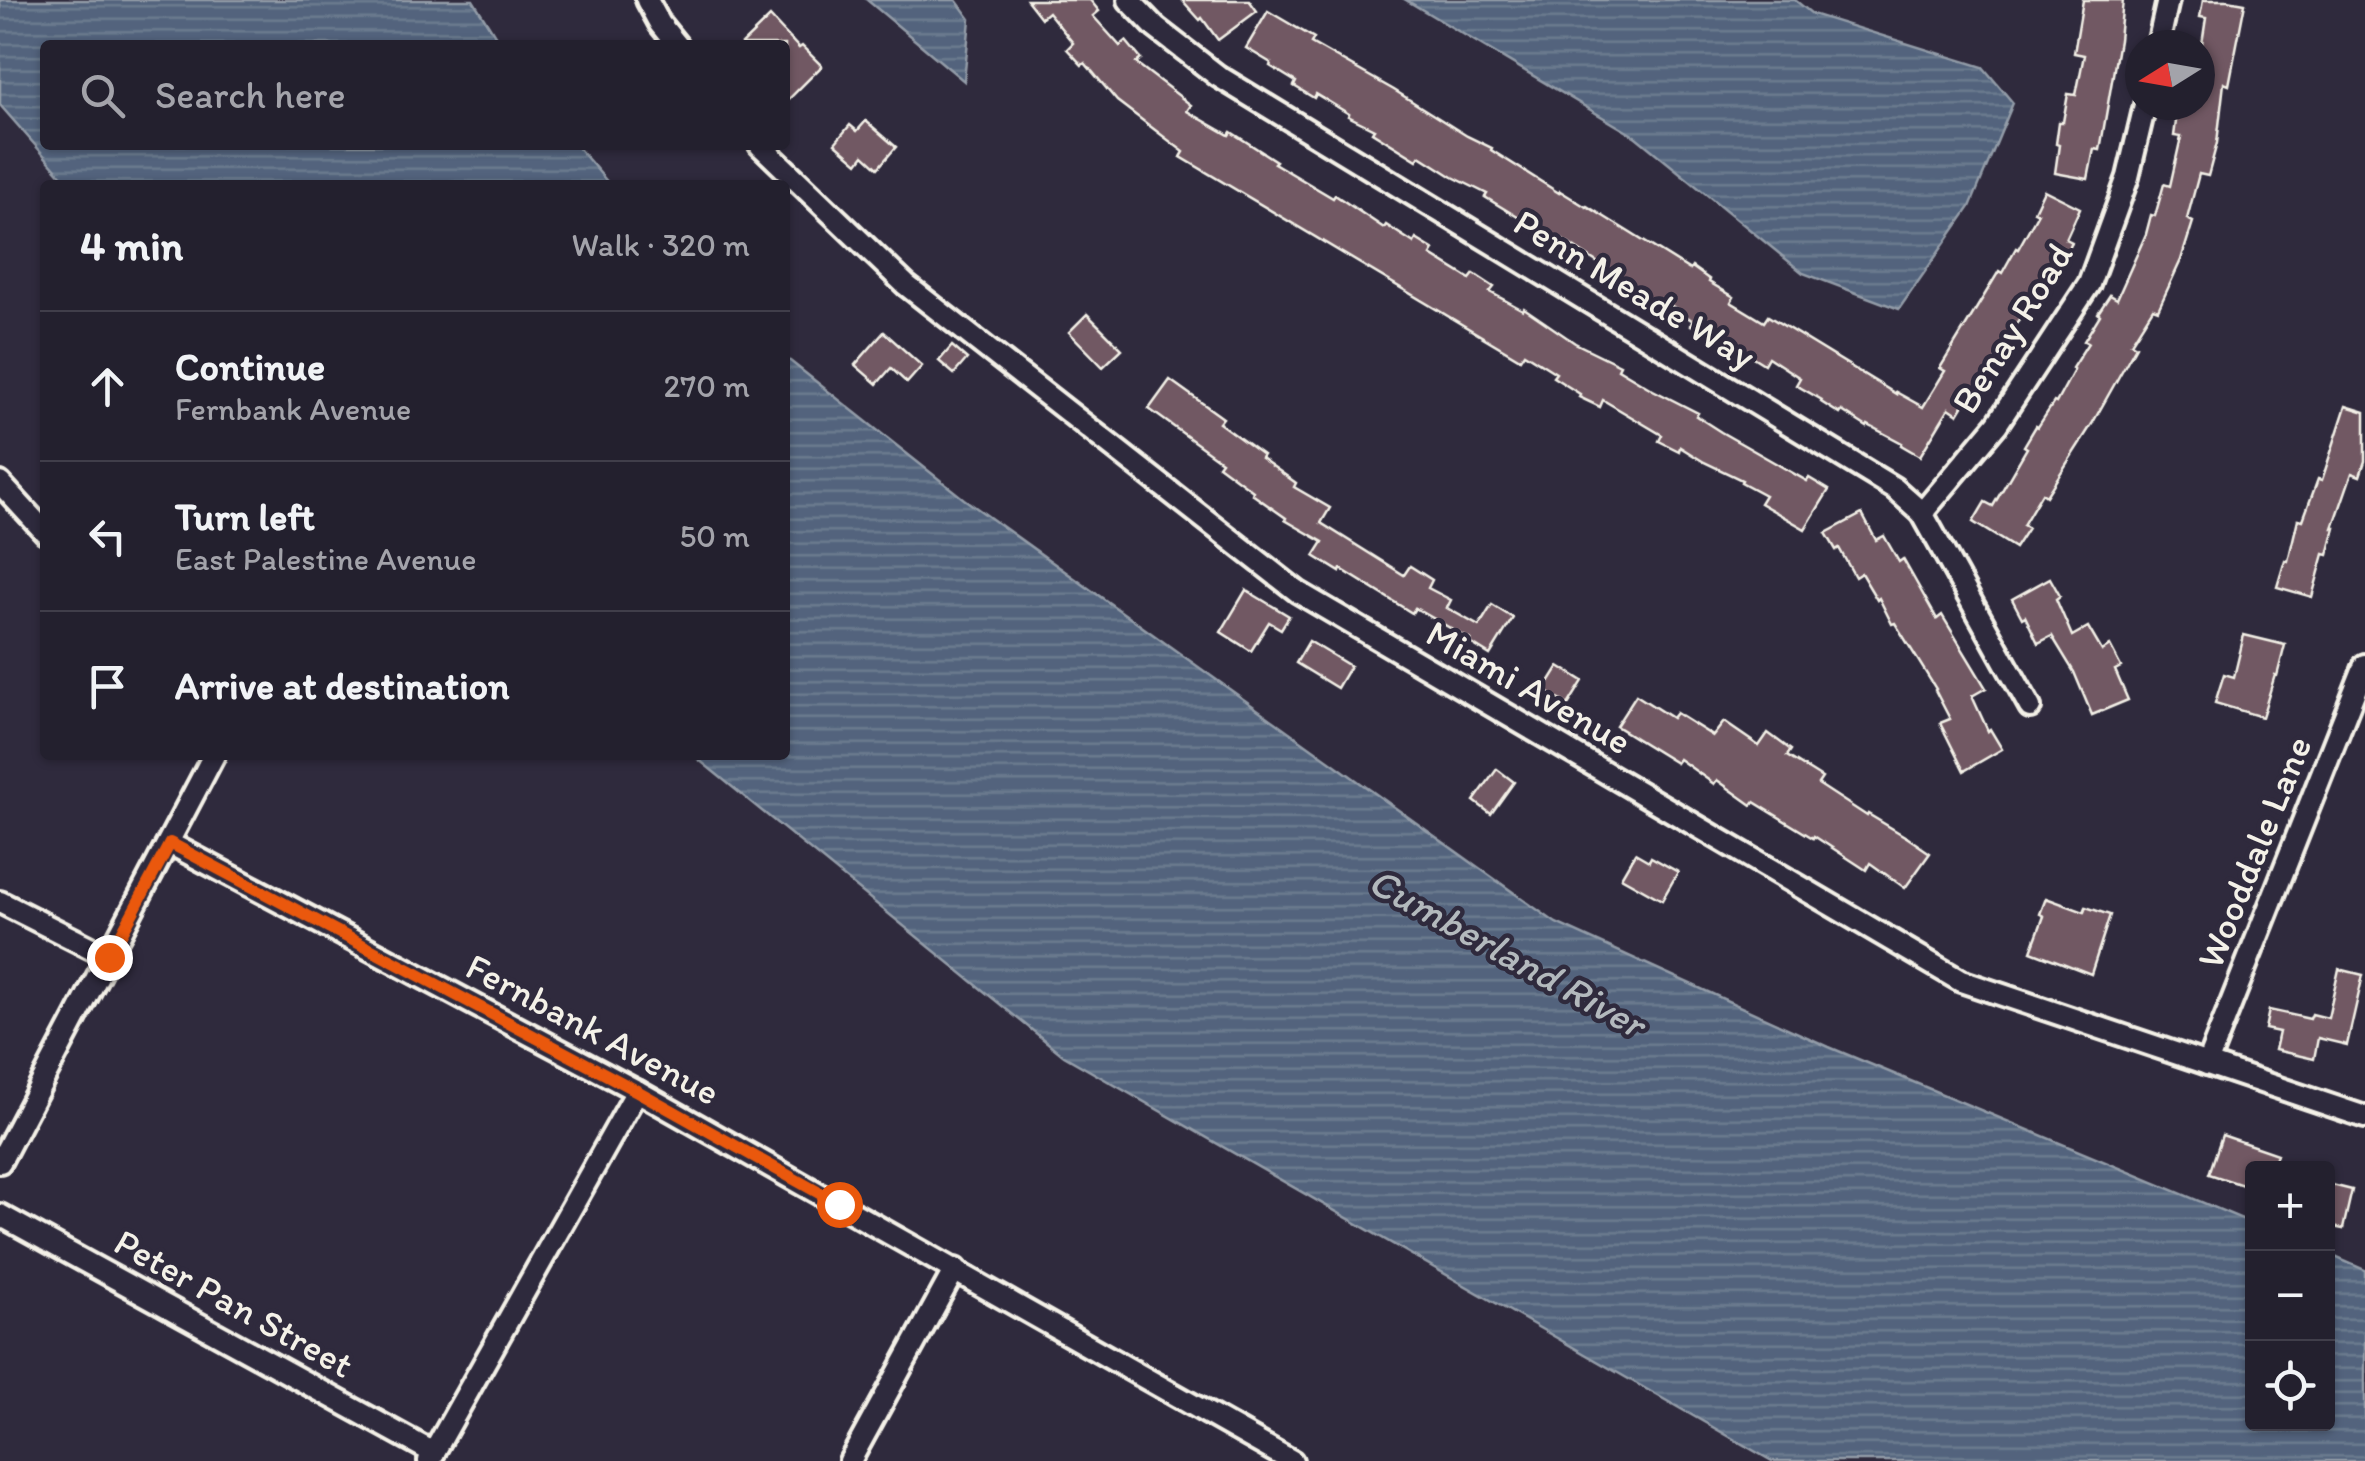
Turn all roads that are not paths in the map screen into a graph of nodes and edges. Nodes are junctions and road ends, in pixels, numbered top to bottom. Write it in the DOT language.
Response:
graph roads {
  1 [pos="647,0"];
  2 [pos="1129,0"];
  3 [pos="2168,0"];
  4 [pos="2161,30"];
  5 [pos="674,40"];
  6 [pos="2141,120"];
  7 [pos="765,150"];
  8 [pos="0,483"];
  9 [pos="1922,512"];
  10 [pos="40,527"];
  11 [pos="2365,665"];
  12 [pos="2030,707"];
  13 [pos="212,760"];
  14 [pos="170,843"];
  15 [pos="0,902"];
  16 [pos="109,957"];
  17 [pos="2207,1064"];
  18 [pos="637,1091"];
  19 [pos="2365,1117"];
  20 [pos="0,1162"];
  21 [pos="0,1214"];
  22 [pos="955,1269"];
  23 [pos="431,1457"];
  24 [pos="1280,1458"];
  25 [pos="850,1461"];
  1 -- 5 [label="street"];
  2 -- 9 [label="street, Penn Meade Way"];
  3 -- 4 [label="street"];
  6 -- 9 [label="street, Benay Road"];
  7 -- 17 [label="street, Miami Avenue"];
  8 -- 10 [label="street"];
  9 -- 12 [label="street, Penn Meade Way"];
  11 -- 17 [label="street, Wooddale Lane"];
  13 -- 14 [label="street"];
  14 -- 16 [label="street"];
  14 -- 18 [label="street, Fernbank Avenue"];
  15 -- 16 [label="street"];
  16 -- 20 [label="street"];
  17 -- 19 [label="street, Miami Avenue"];
  18 -- 22 [label="street, Fernbank Avenue"];
  18 -- 23 [label="street"];
  21 -- 23 [label="street, Peter Pan Street"];
  22 -- 24 [label="street, Fernbank Avenue"];
  22 -- 25 [label="street"];
}
